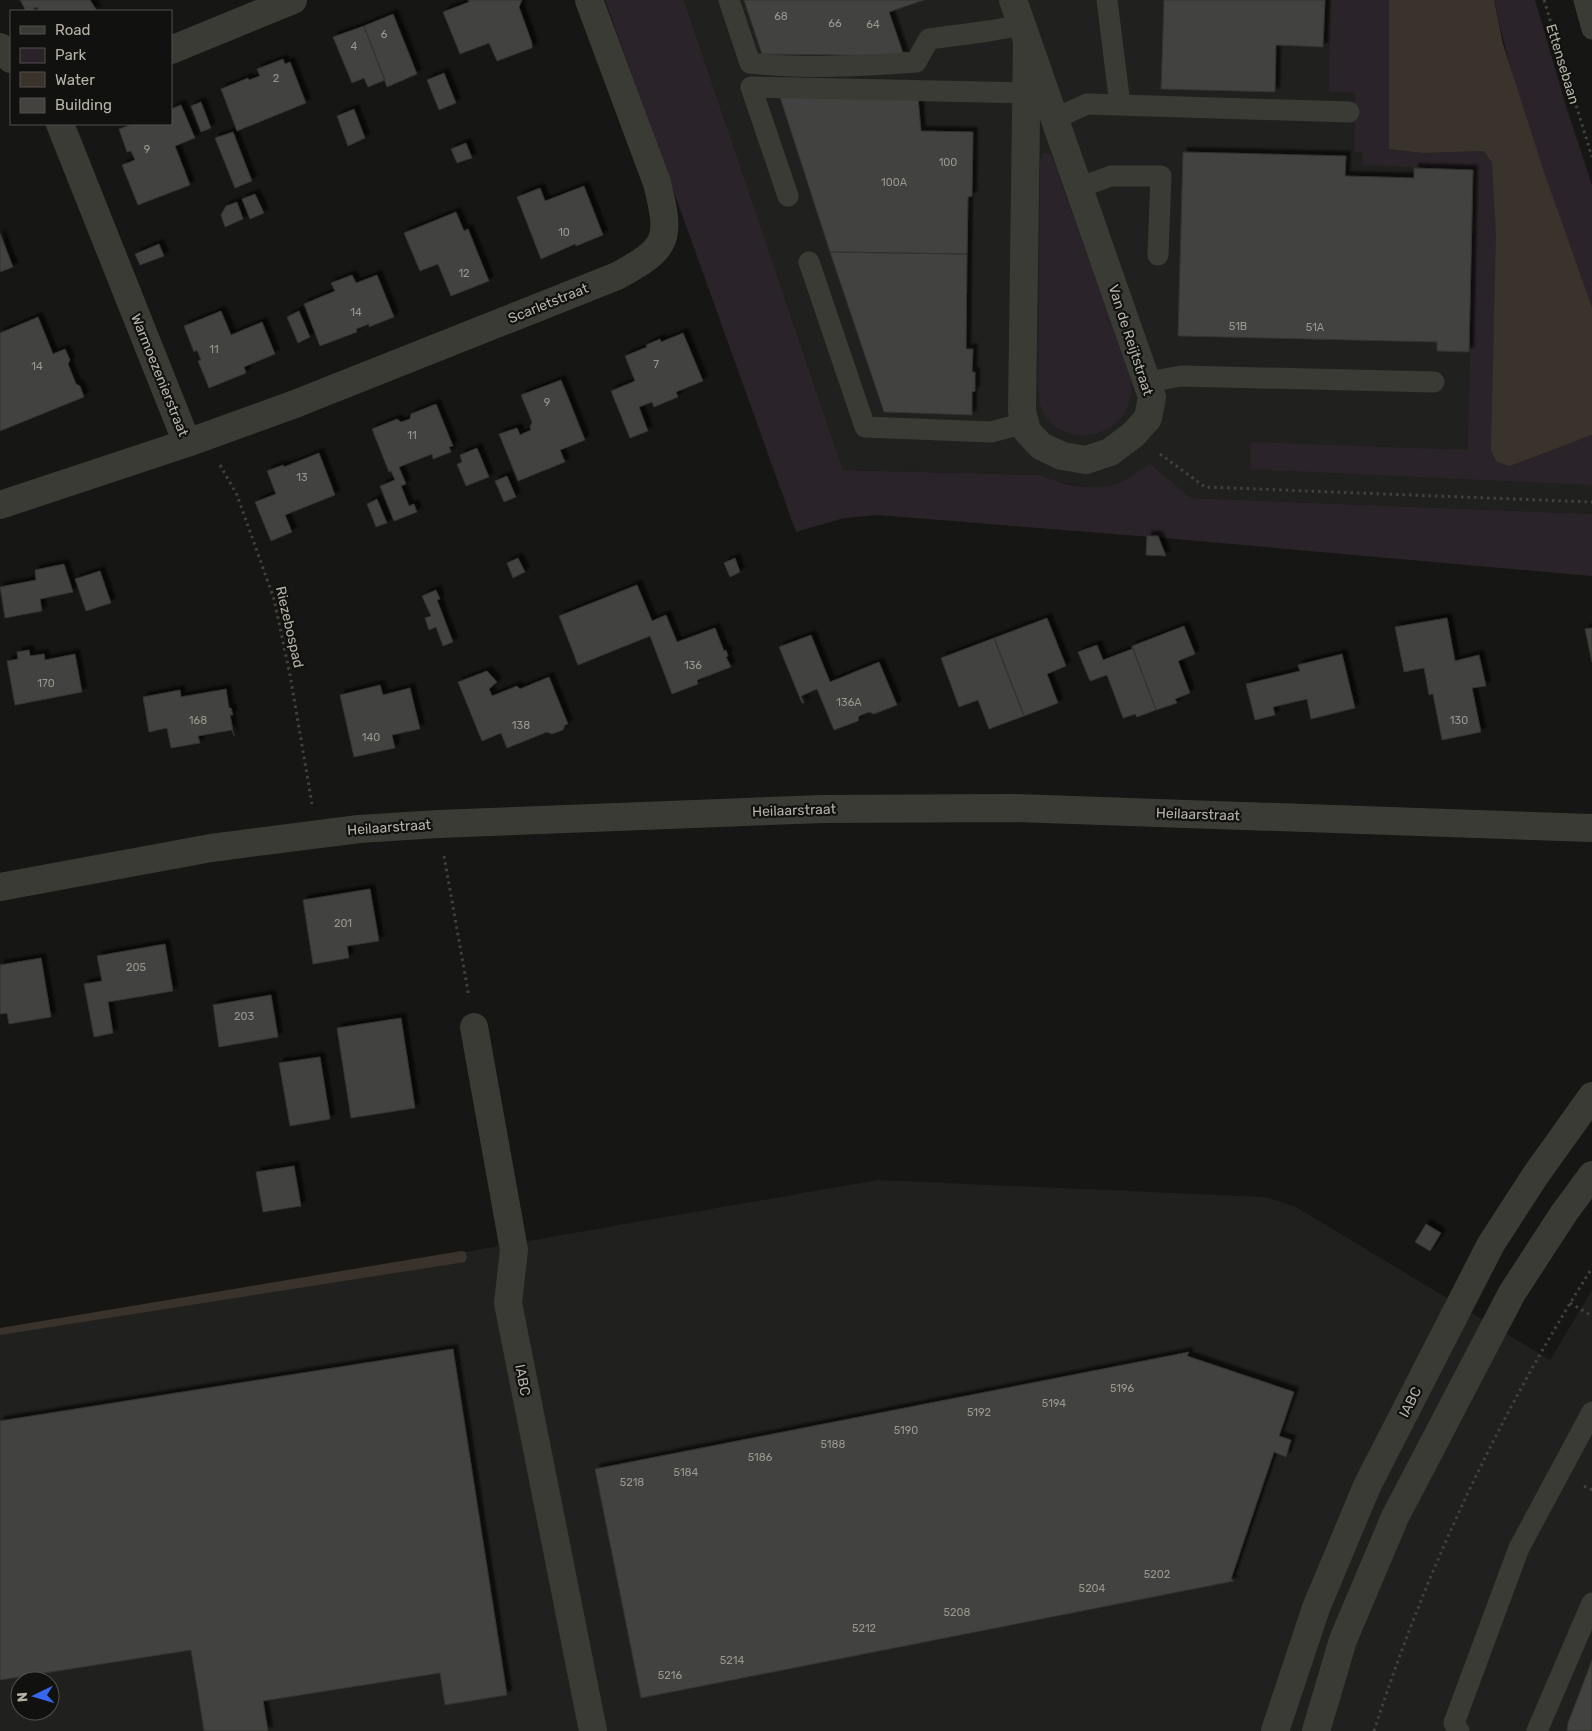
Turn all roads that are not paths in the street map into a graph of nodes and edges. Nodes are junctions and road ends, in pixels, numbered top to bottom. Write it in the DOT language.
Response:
graph roads {
  1 [pos="293,0"];
  2 [pos="589,0"];
  3 [pos="729,0"];
  4 [pos="1013,0"];
  5 [pos="1107,0"];
  6 [pos="1584,0"];
  7 [pos="1592,29"];
  8 [pos="1024,34"];
  9 [pos="0,47"];
  10 [pos="172,50"];
  11 [pos="10,58"];
  12 [pos="1026,93"];
  13 [pos="1120,105"];
  14 [pos="1349,112"];
  15 [pos="1054,119"];
  16 [pos="60,125"];
  17 [pos="1078,188"];
  18 [pos="788,196"];
  19 [pos="1158,255"];
  20 [pos="809,262"];
  21 [pos="1148,382"];
  22 [pos="1434,382"];
  23 [pos="1025,422"];
  24 [pos="196,440"];
  25 [pos="0,505"];
  26 [pos="1592,828"];
  27 [pos="0,887"];
  28 [pos="474,1027"];
  29 [pos="1592,1096"];
  30 [pos="1592,1175"];
  31 [pos="1592,1412"];
  32 [pos="1592,1603"];
  33 [pos="593,1731"];
  34 [pos="1275,1731"];
  35 [pos="1316,1731"];
  36 [pos="1459,1731"];
  37 [pos="1536,1731"];
  1 -- 10 [label="street"];
  2 -- 24 [label="street, Scarletstraat"];
  3 -- 8 [label="lane"];
  4 -- 8 [label="street, Van de Reijtstraat"];
  5 -- 13 [label="lane"];
  6 -- 7 [label="lane"];
  8 -- 12 [label="street, Van de Reijtstraat"];
  8 -- 15 [label="street, Van de Reijtstraat"];
  9 -- 11 [label="street"];
  12 -- 18 [label="lane"];
  12 -- 23 [label="street, Van de Reijtstraat"];
  13 -- 14 [label="lane"];
  13 -- 15 [label="lane"];
  15 -- 17 [label="street, Van de Reijtstraat"];
  16 -- 24 [label="street, Warmoezenierstraat"];
  17 -- 19 [label="lane"];
  17 -- 21 [label="street, Van de Reijtstraat"];
  20 -- 23 [label="lane"];
  21 -- 22 [label="lane"];
  21 -- 23 [label="street, Van de Reijtstraat"];
  24 -- 25 [label="street, Warmoezenierstraat"];
  26 -- 27 [label="street, Heilaarstraat"];
  28 -- 33 [label="street, IABC"];
  29 -- 34 [label="street, IABC"];
  30 -- 35 [label="street"];
  31 -- 36 [label="lane"];
  32 -- 37 [label="lane"];
}
